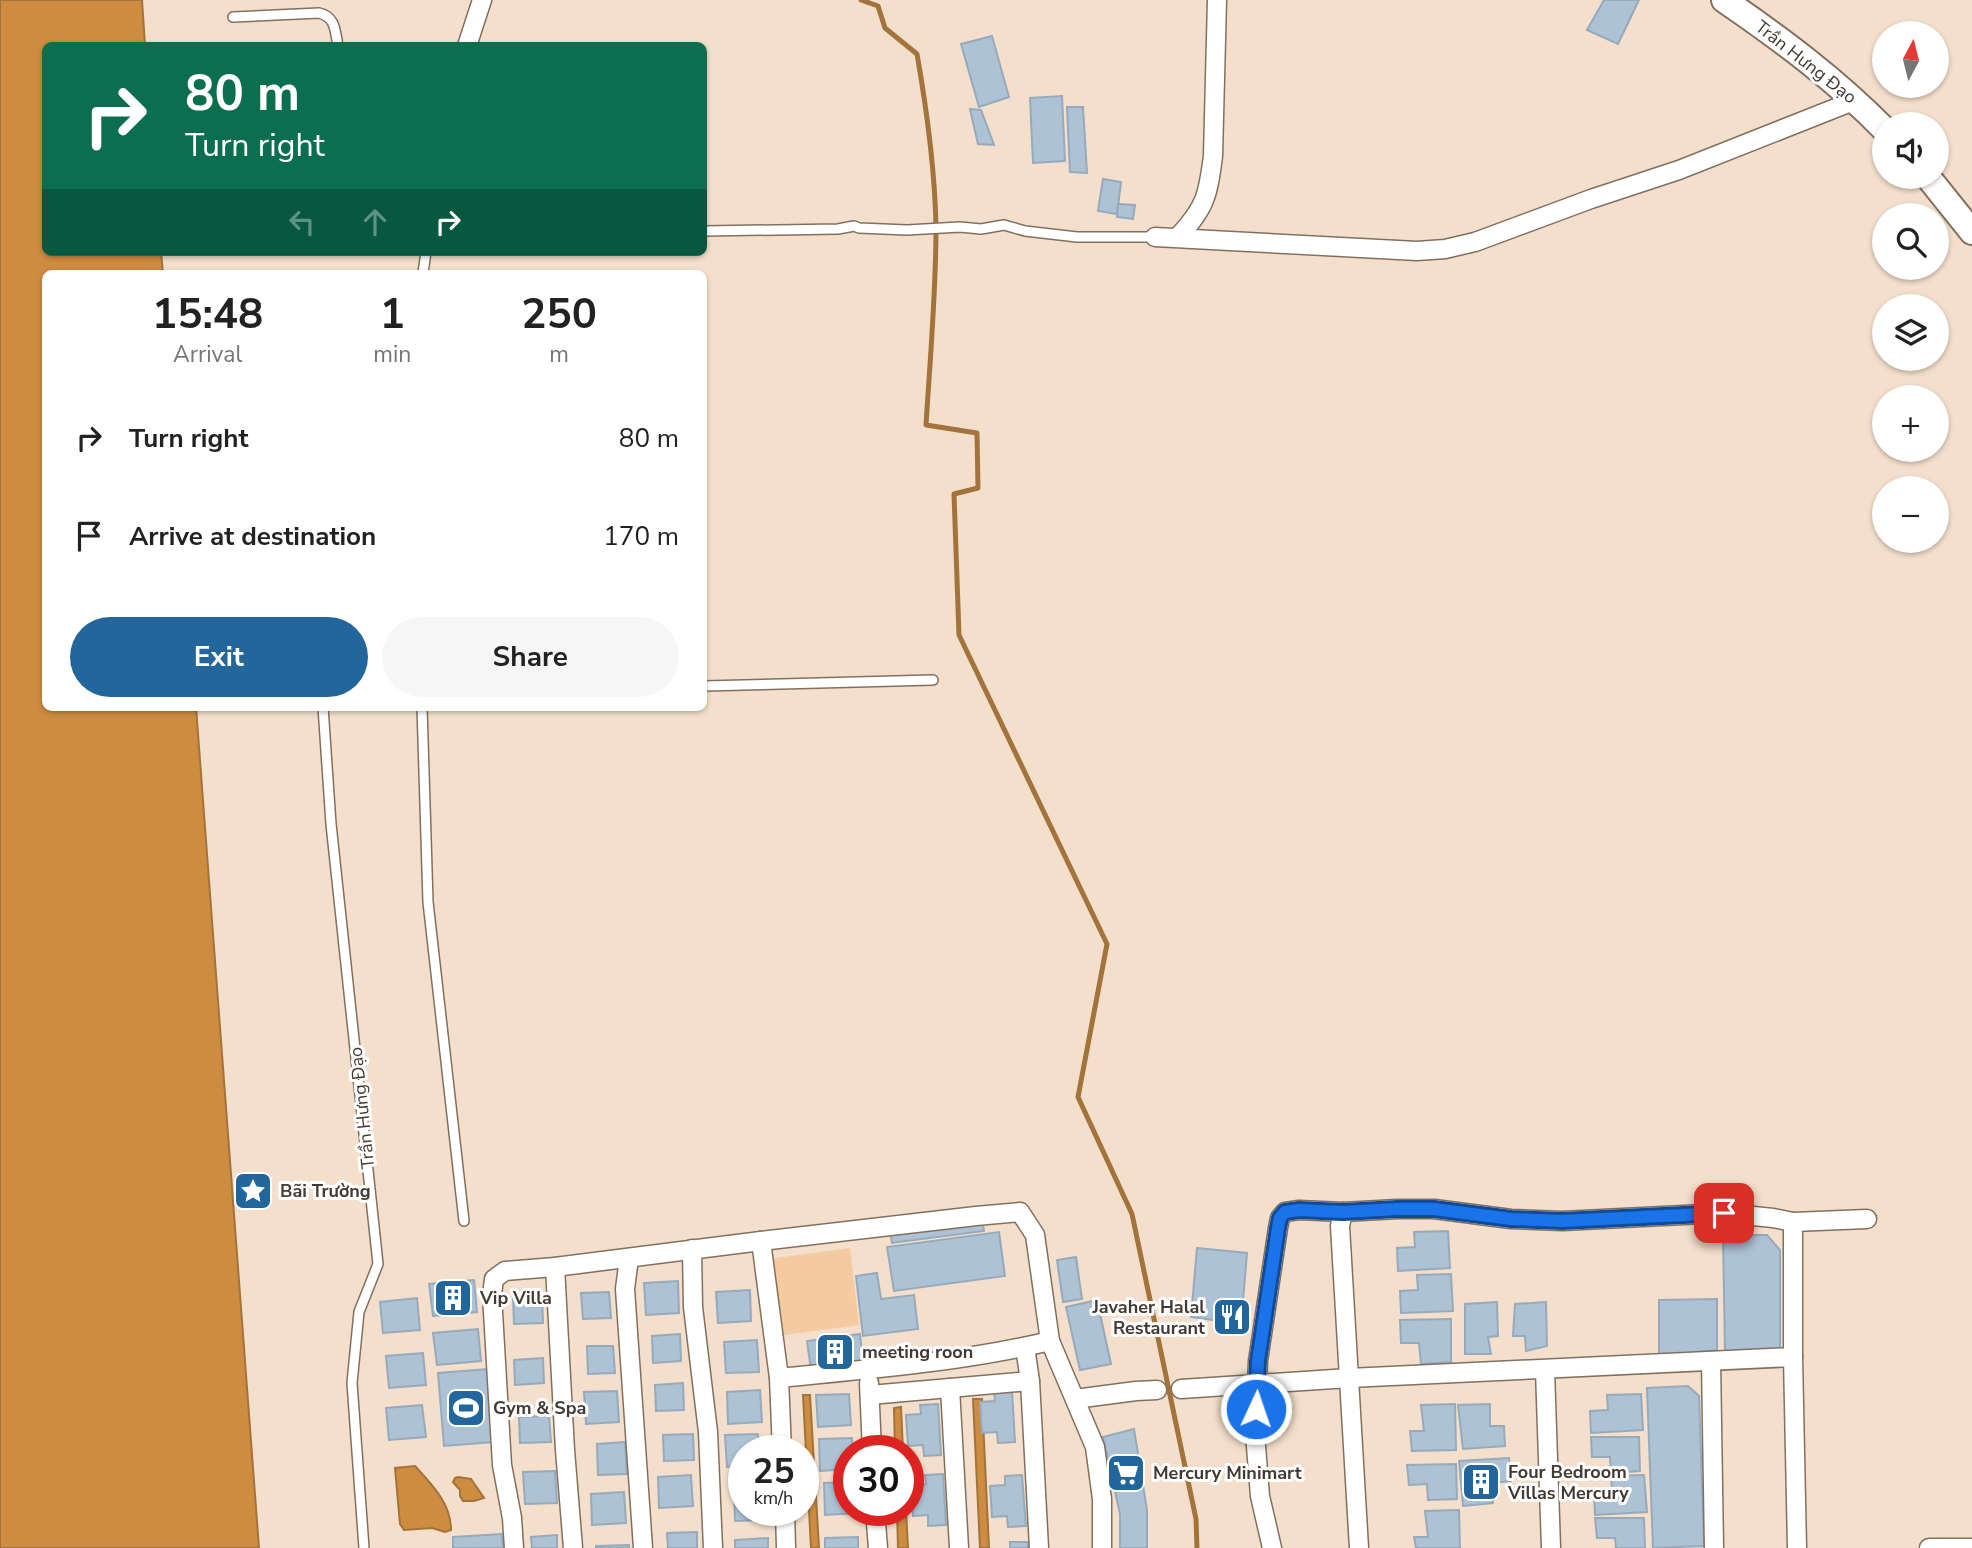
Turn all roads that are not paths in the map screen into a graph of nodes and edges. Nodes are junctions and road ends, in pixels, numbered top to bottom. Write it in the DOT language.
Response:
graph roads {
  1 [pos="482,0"];
  2 [pos="1217,0"];
  3 [pos="1724,0"];
  4 [pos="233,17"];
  5 [pos="337,42"];
  6 [pos="468,42"];
  7 [pos="1856,100"];
  8 [pos="1872,117"];
  9 [pos="1938,189"];
  10 [pos="707,231"];
  11 [pos="1972,232"];
  12 [pos="1155,237"];
  13 [pos="1178,237"];
  14 [pos="933,680"];
  15 [pos="707,686"];
  16 [pos="323,711"];
  17 [pos="422,711"];
  18 [pos="1343,1212"];
  19 [pos="1867,1219"];
  20 [pos="464,1221"];
  21 [pos="1793,1222"];
  22 [pos="761,1241"];
  23 [pos="692,1250"];
  24 [pos="629,1258"];
  25 [pos="555,1267"];
  26 [pos="1050,1342"];
  27 [pos="1025,1348"];
  28 [pos="1793,1357"];
  29 [pos="1711,1361"];
  30 [pos="868,1369"];
  31 [pos="1545,1370"];
  32 [pos="779,1378"];
  33 [pos="1349,1378"];
  34 [pos="1030,1381"];
  35 [pos="1257,1385"];
  36 [pos="950,1388"];
  37 [pos="1181,1389"];
  38 [pos="1157,1390"];
  39 [pos="870,1395"];
  40 [pos="1075,1399"];
  41 [pos="781,1435"];
  42 [pos="872,1435"];
  43 [pos="785,1526"];
  44 [pos="876,1526"];
  45 [pos="364,1548"];
  46 [pos="514,1548"];
  47 [pos="573,1548"];
  48 [pos="643,1548"];
  49 [pos="713,1548"];
  50 [pos="786,1548"];
  51 [pos="877,1548"];
  52 [pos="959,1548"];
  53 [pos="1039,1548"];
  54 [pos="1102,1548"];
  55 [pos="1272,1548"];
  56 [pos="1359,1548"];
  57 [pos="1551,1548"];
  58 [pos="1714,1548"];
  59 [pos="1797,1548"];
  60 [pos="1929,1548"];
  61 [pos="1972,1548"];
  1 -- 6 [label="street"];
  2 -- 13 [label="street"];
  3 -- 7 [label="main road, Trần Hưng Đạo"];
  4 -- 5 [label="lane"];
  7 -- 8 [label="main road, Trần Hưng Đạo"];
  7 -- 13 [label="street"];
  9 -- 11 [label="main road"];
  10 -- 12 [label="lane"];
  12 -- 13 [label="street"];
  14 -- 15 [label="lane"];
  16 -- 45 [label="lane, Trần Hưng Đạo"];
  17 -- 20 [label="lane"];
  18 -- 21 [label="street"];
  18 -- 33 [label="street"];
  18 -- 35 [label="street"];
  19 -- 21 [label="street"];
  21 -- 28 [label="street"];
  22 -- 23 [label="street"];
  22 -- 26 [label="street"];
  22 -- 32 [label="street"];
  23 -- 24 [label="street"];
  23 -- 49 [label="street"];
  24 -- 25 [label="street"];
  24 -- 48 [label="street"];
  25 -- 46 [label="street"];
  25 -- 47 [label="street"];
  26 -- 27 [label="street"];
  26 -- 40 [label="street"];
  27 -- 30 [label="street"];
  27 -- 34 [label="street"];
  28 -- 29 [label="street"];
  28 -- 59 [label="street"];
  29 -- 31 [label="street"];
  29 -- 58 [label="street"];
  30 -- 32 [label="street"];
  30 -- 39 [label="street"];
  31 -- 33 [label="street"];
  31 -- 57 [label="street"];
  32 -- 41 [label="street"];
  33 -- 35 [label="street"];
  33 -- 56 [label="street"];
  34 -- 36 [label="street"];
  34 -- 53 [label="street"];
  35 -- 37 [label="street"];
  35 -- 55 [label="street"];
  36 -- 39 [label="street"];
  36 -- 52 [label="street"];
  38 -- 40 [label="street"];
  39 -- 42 [label="street"];
  40 -- 54 [label="street"];
  43 -- 50 [label="street"];
  44 -- 51 [label="street"];
  60 -- 61 [label="street"];
}
